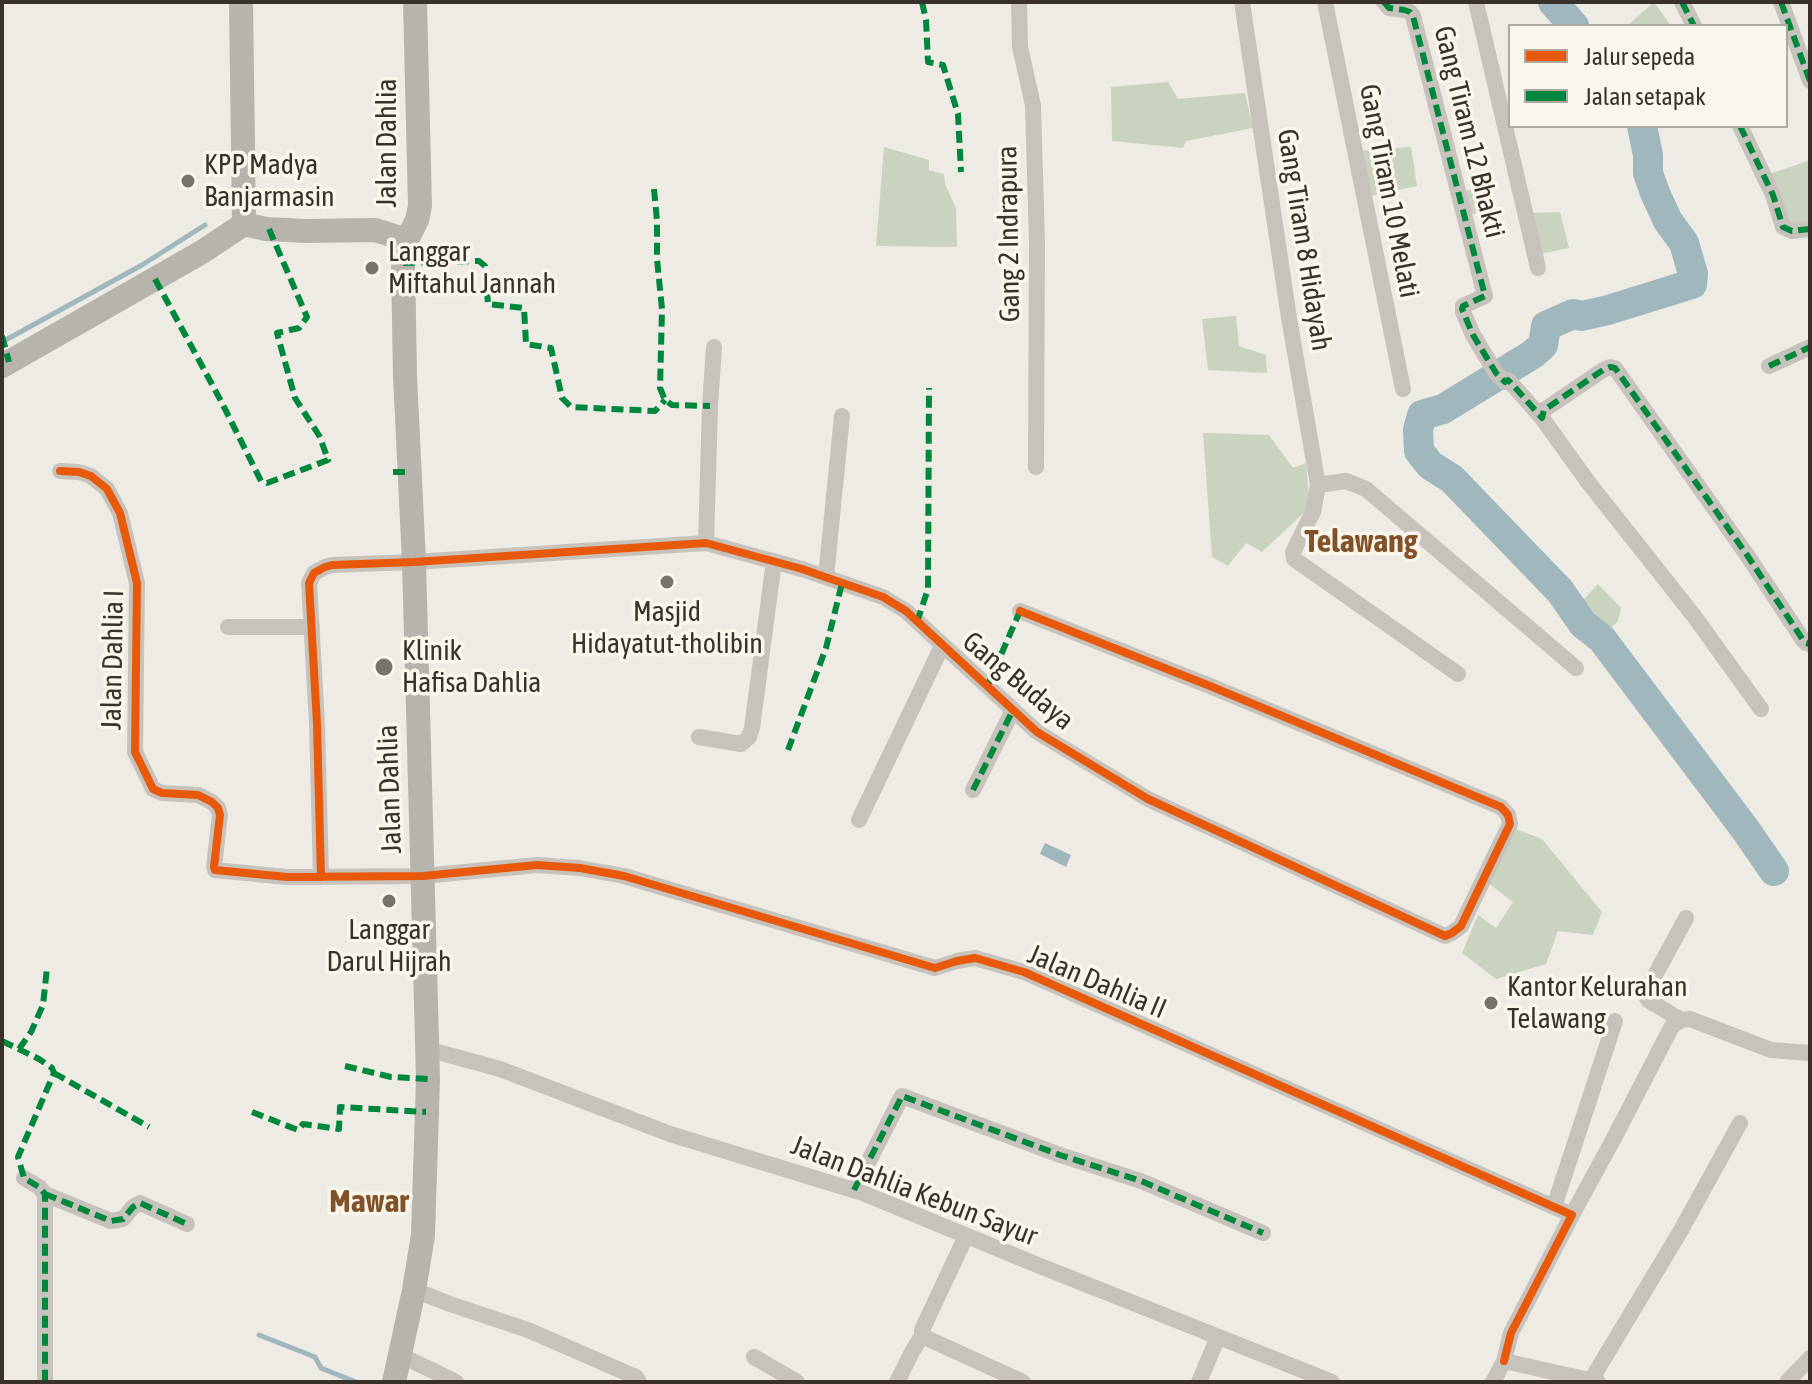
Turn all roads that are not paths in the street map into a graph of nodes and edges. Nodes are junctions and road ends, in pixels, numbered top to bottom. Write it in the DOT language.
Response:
graph roads {
  1 [pos="241,2"];
  2 [pos="415,2"];
  3 [pos="1019,2"];
  4 [pos="1242,2"];
  5 [pos="1325,2"];
  6 [pos="1384,2"];
  7 [pos="1476,2"];
  8 [pos="1682,2"];
  9 [pos="1781,2"];
  10 [pos="1693,24"];
  11 [pos="1810,81"];
  12 [pos="1741,128"];
  13 [pos="244,224"];
  14 [pos="1810,229"];
  15 [pos="407,240"];
  16 [pos="1538,268"];
  17 [pos="714,347"];
  18 [pos="1810,347"];
  19 [pos="2,366"];
  20 [pos="1769,366"];
  21 [pos="1403,389"];
  22 [pos="842,416"];
  23 [pos="1542,418"];
  24 [pos="1036,467"];
  25 [pos="60,471"];
  26 [pos="1318,485"];
  27 [pos="706,543"];
  28 [pos="774,561"];
  29 [pos="414,562"];
  30 [pos="826,577"];
  31 [pos="1020,611"];
  32 [pos="228,627"];
  33 [pos="312,627"];
  34 [pos="1810,644"];
  35 [pos="942,646"];
  36 [pos="1576,668"];
  37 [pos="1458,674"];
  38 [pos="1761,709"];
  39 [pos="1013,710"];
  40 [pos="699,737"];
  41 [pos="973,790"];
  42 [pos="859,820"];
  43 [pos="423,876"];
  44 [pos="321,877"];
  45 [pos="1686,918"];
  46 [pos="1681,1020"];
  47 [pos="1615,1021"];
  48 [pos="427,1049"];
  49 [pos="1810,1053"];
  50 [pos="1740,1123"];
  51 [pos="24,1178"];
  52 [pos="854,1190"];
  53 [pos="45,1194"];
  54 [pos="1554,1207"];
  55 [pos="1572,1215"];
  56 [pos="187,1224"];
  57 [pos="1263,1233"];
  58 [pos="966,1236"];
  59 [pos="414,1290"];
  60 [pos="922,1336"];
  61 [pos="1218,1337"];
  62 [pos="400,1355"];
  63 [pos="754,1357"];
  64 [pos="1810,1358"];
  65 [pos="1504,1361"];
  66 [pos="1595,1381"];
  67 [pos="45,1382"];
  68 [pos="394,1382"];
  69 [pos="456,1382"];
  70 [pos="639,1382"];
  71 [pos="797,1382"];
  72 [pos="897,1382"];
  73 [pos="1023,1382"];
  74 [pos="1199,1382"];
  75 [pos="1332,1382"];
  76 [pos="1493,1382"];
  77 [pos="1787,1382"];
  1 -- 13 [label="street"];
  2 -- 15 [label="street, Jalan Dahlia"];
  3 -- 24 [label="street, Gang 2 Indrapura"];
  4 -- 26 [label="street, Gang Tiram 8 Hidayah"];
  5 -- 21 [label="street, Gang Tiram 10 Melati"];
  6 -- 23 [label="street, Gang Tiram 12 Bhakti"];
  7 -- 16 [label="street"];
  8 -- 10 [label="street"];
  9 -- 11 [label="street"];
  12 -- 14 [label="street"];
  13 -- 15 [label="street"];
  13 -- 19 [label="street"];
  15 -- 29 [label="street, Jalan Dahlia"];
  17 -- 27 [label="street"];
  18 -- 20 [label="street"];
  22 -- 30 [label="street"];
  23 -- 34 [label="street"];
  23 -- 38 [label="street"];
  25 -- 44 [label="street, Jalan Dahlia I"];
  26 -- 36 [label="street"];
  26 -- 37 [label="street"];
  27 -- 28 [label="street, Gang Budaya"];
  27 -- 29 [label="street, Gang Budaya"];
  28 -- 30 [label="street, Gang Budaya"];
  28 -- 40 [label="street"];
  29 -- 33 [label="street"];
  29 -- 43 [label="street, Jalan Dahlia"];
  30 -- 35 [label="street, Gang Budaya"];
  31 -- 39 [label="street, Gang Budaya"];
  32 -- 33 [label="street"];
  33 -- 44 [label="street"];
  35 -- 39 [label="street, Gang Budaya"];
  35 -- 42 [label="street"];
  39 -- 41 [label="street"];
  43 -- 44 [label="street, Jalan Dahlia I"];
  43 -- 48 [label="street, Jalan Dahlia"];
  43 -- 54 [label="street, Jalan Dahlia II"];
  45 -- 46 [label="street"];
  46 -- 49 [label="street"];
  46 -- 55 [label="street"];
  47 -- 54 [label="street"];
  48 -- 52 [label="street, Jalan Dahlia Kebun Sayur"];
  48 -- 59 [label="street, Jalan Dahlia"];
  50 -- 66 [label="street"];
  51 -- 53 [label="street"];
  52 -- 57 [label="street"];
  52 -- 58 [label="street, Jalan Dahlia Kebun Sayur"];
  53 -- 56 [label="street"];
  53 -- 67 [label="street"];
  54 -- 55 [label="street, Jalan Dahlia II"];
  55 -- 65 [label="street"];
  58 -- 60 [label="street"];
  58 -- 61 [label="street, Jalan Dahlia Kebun Sayur"];
  59 -- 62 [label="street, Jalan Dahlia"];
  59 -- 70 [label="street"];
  60 -- 72 [label="street"];
  60 -- 73 [label="street"];
  61 -- 74 [label="street"];
  61 -- 75 [label="street, Jalan Dahlia Kebun Sayur"];
  62 -- 68 [label="street, Jalan Dahlia"];
  62 -- 69 [label="street"];
  63 -- 71 [label="street"];
  64 -- 77 [label="street"];
  65 -- 66 [label="street"];
  65 -- 76 [label="street"];
}
